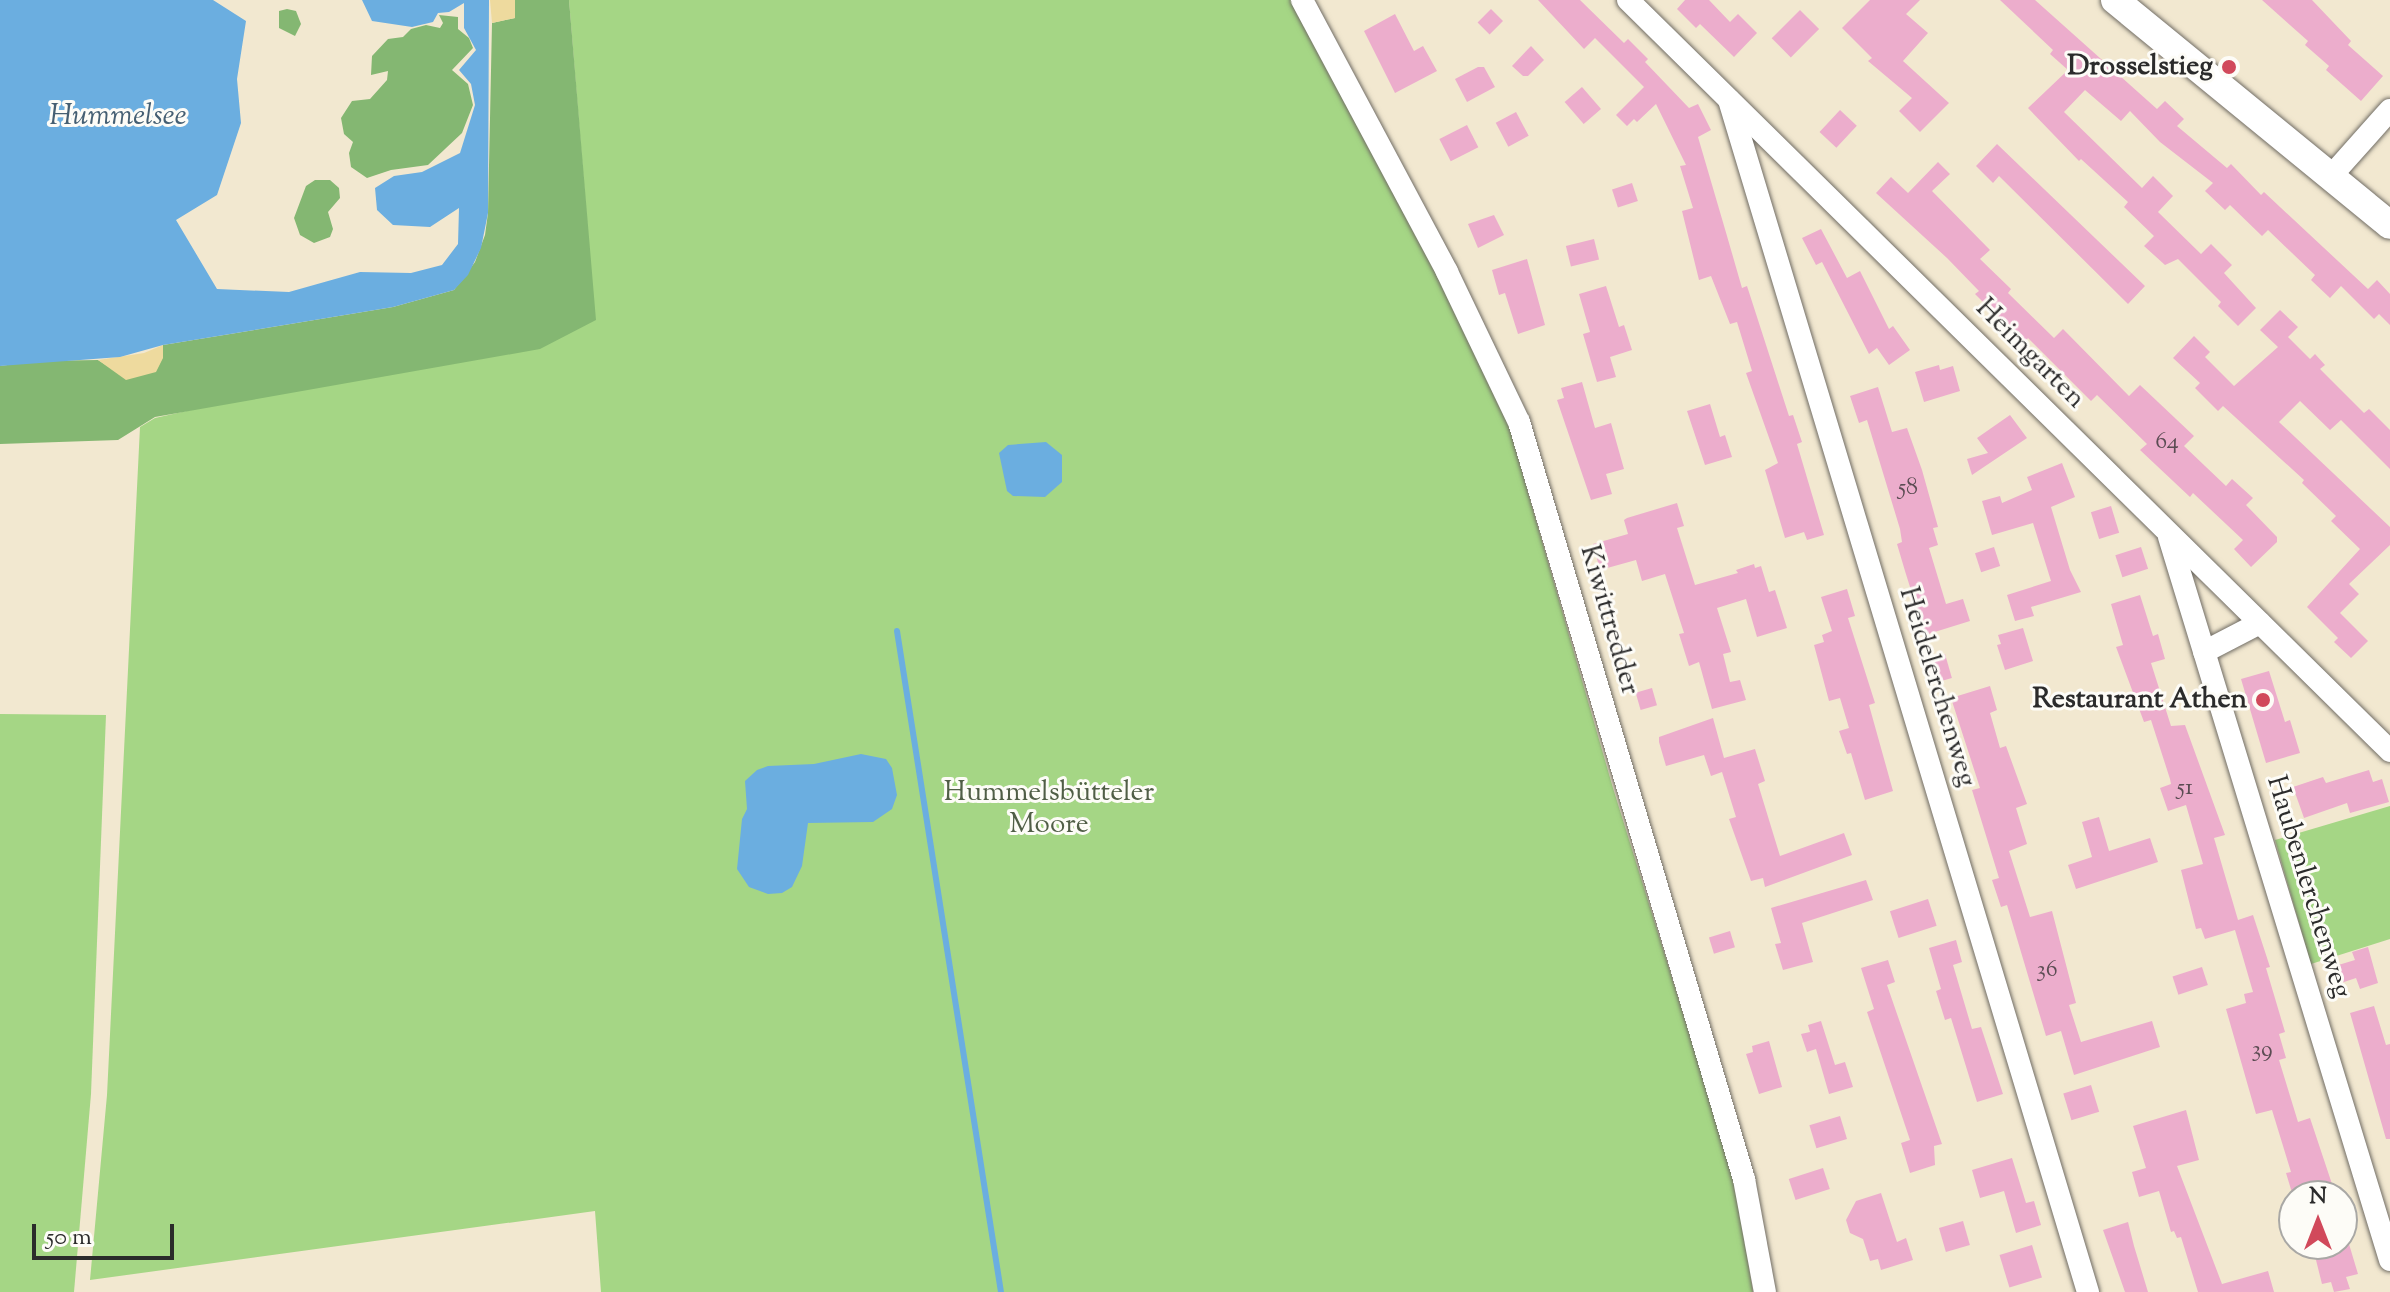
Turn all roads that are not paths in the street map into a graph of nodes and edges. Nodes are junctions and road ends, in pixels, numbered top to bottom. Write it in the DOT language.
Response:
graph roads {
  1 [pos="1302,0"];
  2 [pos="1628,0"];
  3 [pos="2115,0"];
  4 [pos="1729,100"];
  5 [pos="2390,110"];
  6 [pos="2332,175"];
  7 [pos="2390,225"];
  8 [pos="2168,532"];
  9 [pos="2260,623"];
  10 [pos="2204,652"];
  11 [pos="2390,751"];
  12 [pos="2390,1260"];
  13 [pos="1765,1292"];
  14 [pos="2088,1292"];
  1 -- 13 [label="street, Kiwittredder"];
  2 -- 4 [label="street, Heimgarten"];
  3 -- 6 [label="main road"];
  4 -- 8 [label="street, Heimgarten"];
  4 -- 14 [label="street, Heidelerchenweg"];
  5 -- 6 [label="street"];
  6 -- 7 [label="main road"];
  8 -- 9 [label="street, Heimgarten"];
  8 -- 10 [label="street, Haubenlerchenweg"];
  9 -- 10 [label="street"];
  9 -- 11 [label="street, Heimgarten"];
  10 -- 12 [label="street, Haubenlerchenweg"];
}
